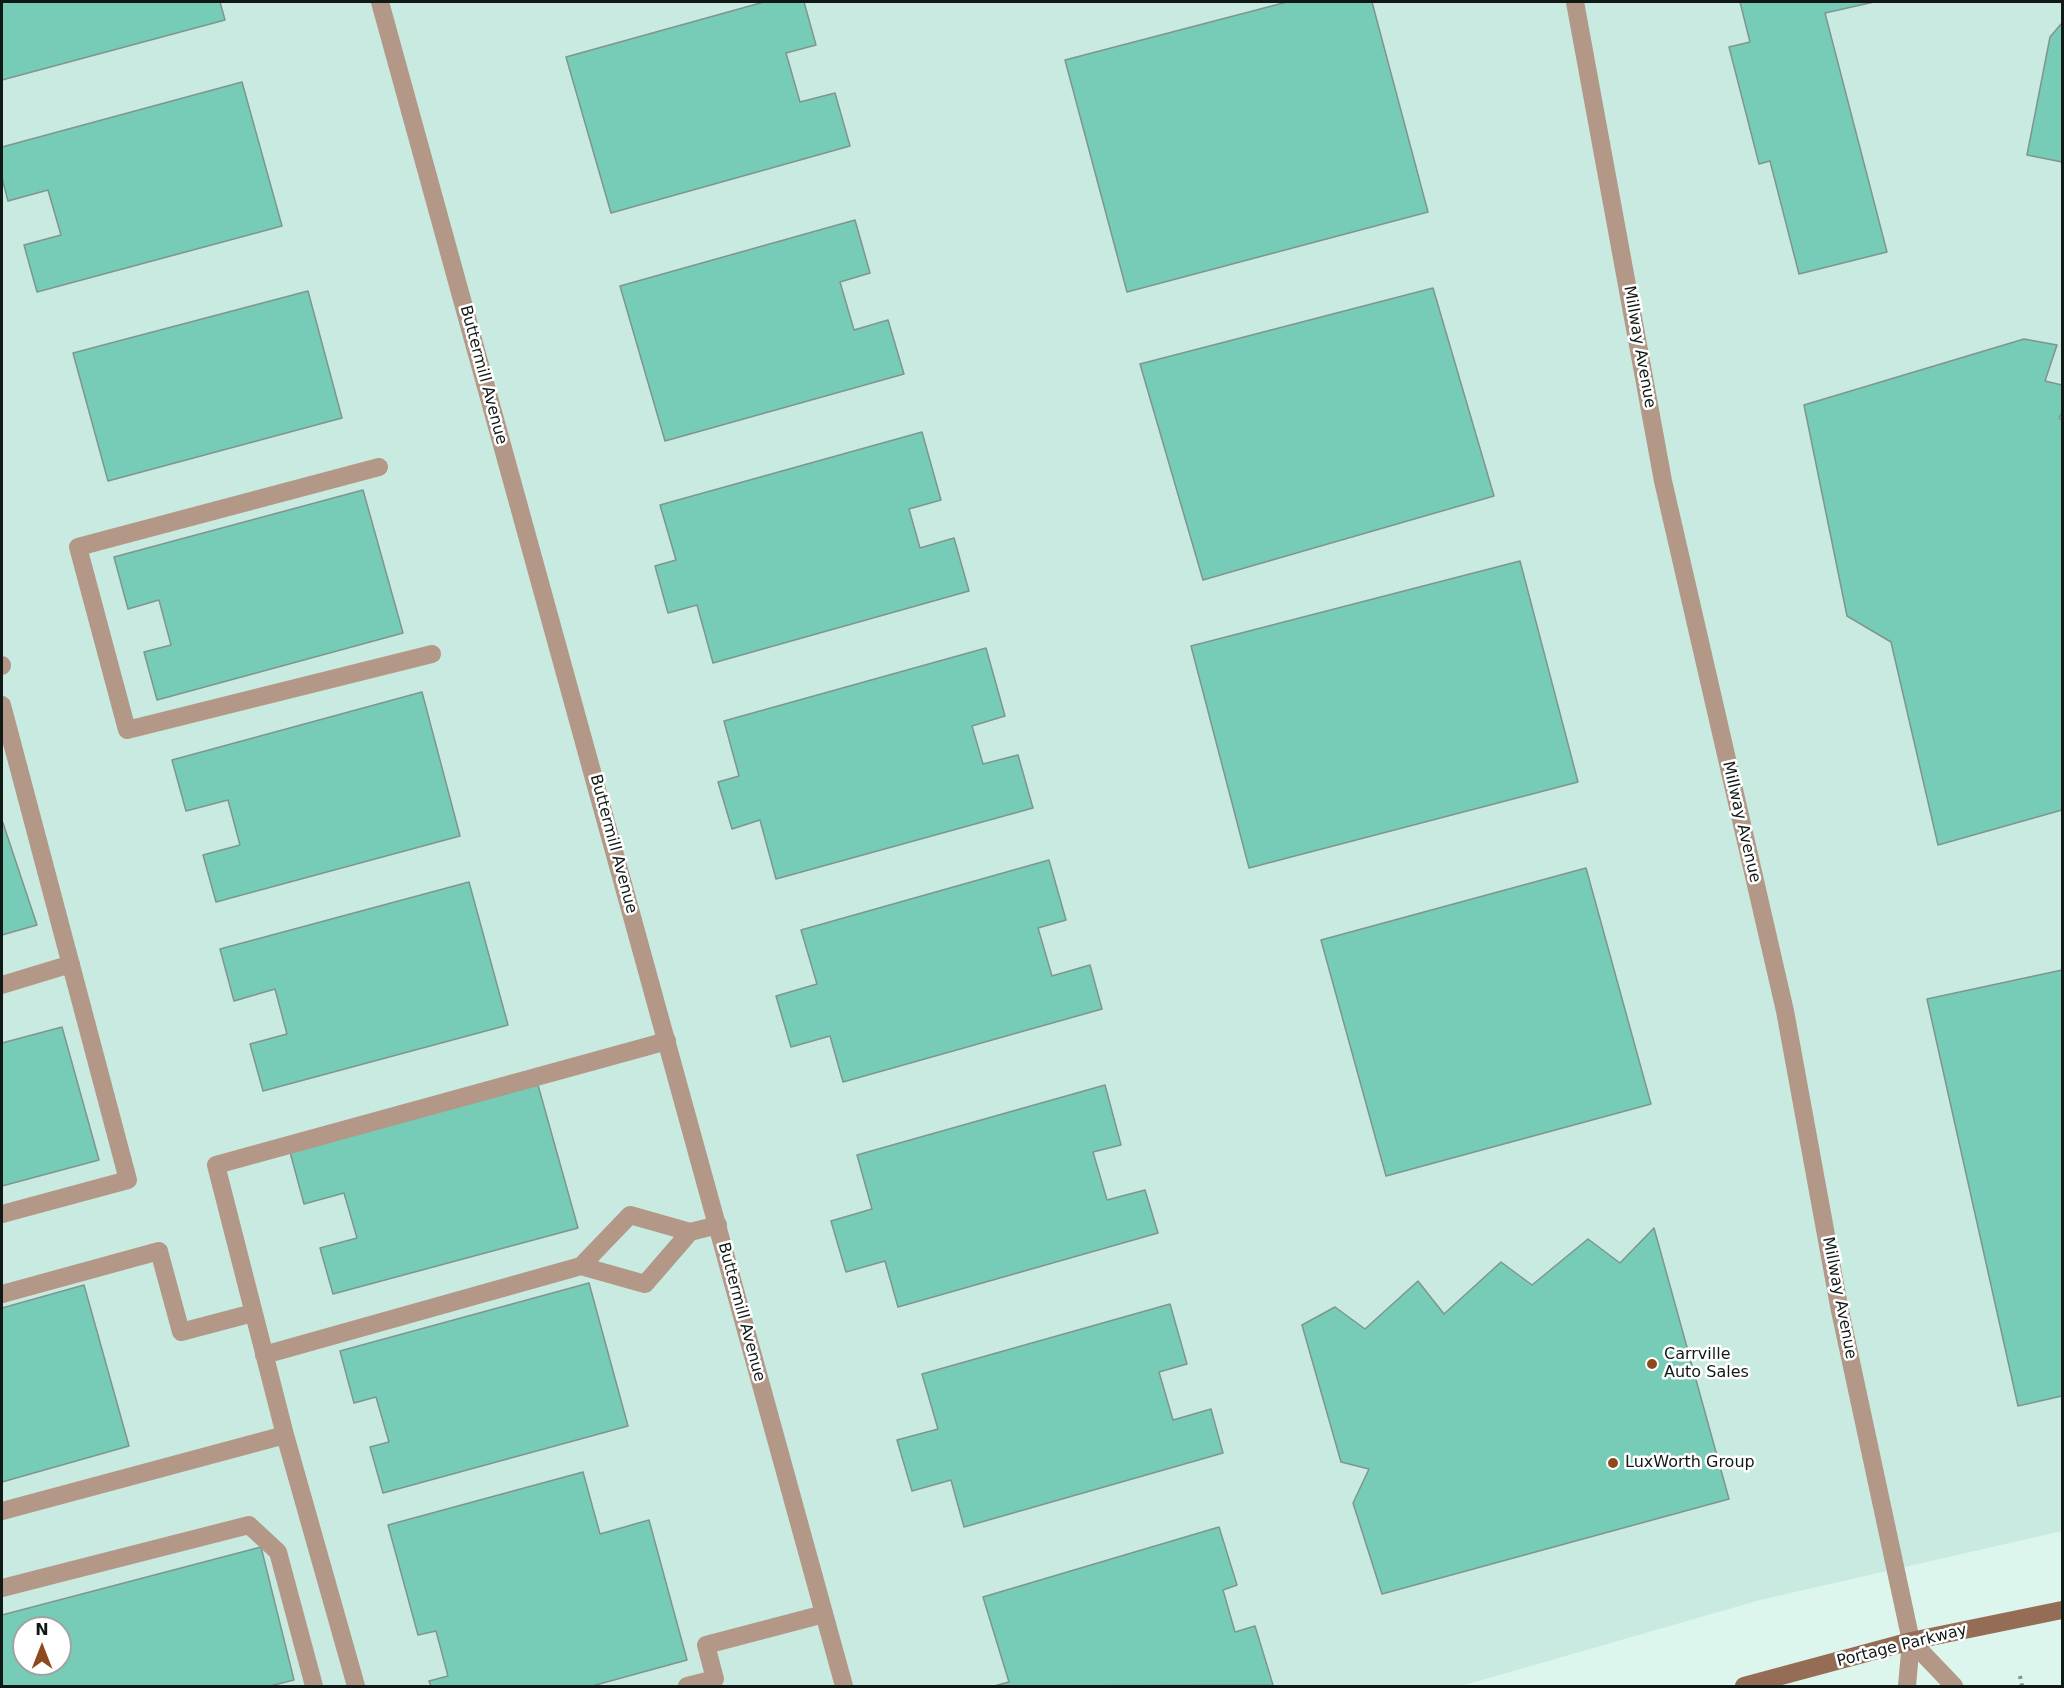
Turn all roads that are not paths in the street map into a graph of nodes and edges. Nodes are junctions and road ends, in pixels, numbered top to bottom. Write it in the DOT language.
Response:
graph roads {
  1 [pos="380,2"];
  2 [pos="1575,2"];
  3 [pos="379,467"];
  4 [pos="432,654"];
  5 [pos="2,705"];
  6 [pos="71,964"];
  7 [pos="2,985"];
  8 [pos="667,1041"];
  9 [pos="2,1214"];
  10 [pos="718,1225"];
  11 [pos="690,1232"];
  12 [pos="581,1266"];
  13 [pos="2,1294"];
  14 [pos="253,1313"];
  15 [pos="264,1355"];
  16 [pos="285,1435"];
  17 [pos="2,1511"];
  18 [pos="2,1588"];
  19 [pos="2062,1610"];
  20 [pos="824,1614"];
  21 [pos="1911,1641"];
  22 [pos="716,1683"];
  23 [pos="314,1686"];
  24 [pos="356,1686"];
  25 [pos="687,1686"];
  26 [pos="843,1686"];
  27 [pos="1743,1686"];
  28 [pos="1907,1686"];
  29 [pos="1954,1686"];
  1 -- 8 [label="street, Buttermill Avenue"];
  2 -- 21 [label="street, Millway Avenue"];
  3 -- 4 [label="street"];
  5 -- 6 [label="street"];
  6 -- 7 [label="street"];
  6 -- 9 [label="street"];
  8 -- 10 [label="street, Buttermill Avenue"];
  8 -- 14 [label="street"];
  10 -- 11 [label="street"];
  10 -- 20 [label="street, Buttermill Avenue"];
  11 -- 12 [label="street"];
  11 -- 12 [label="street"];
  12 -- 15 [label="street"];
  13 -- 14 [label="street"];
  14 -- 15 [label="street"];
  15 -- 16 [label="street"];
  16 -- 17 [label="street"];
  16 -- 24 [label="street"];
  18 -- 23 [label="street"];
  19 -- 21 [label="street, Portage Parkway"];
  20 -- 22 [label="street"];
  20 -- 26 [label="street, Buttermill Avenue"];
  21 -- 27 [label="street, Portage Parkway"];
  21 -- 28 [label="street, Millway Avenue"];
  21 -- 29 [label="street"];
  22 -- 25 [label="street"];
}
